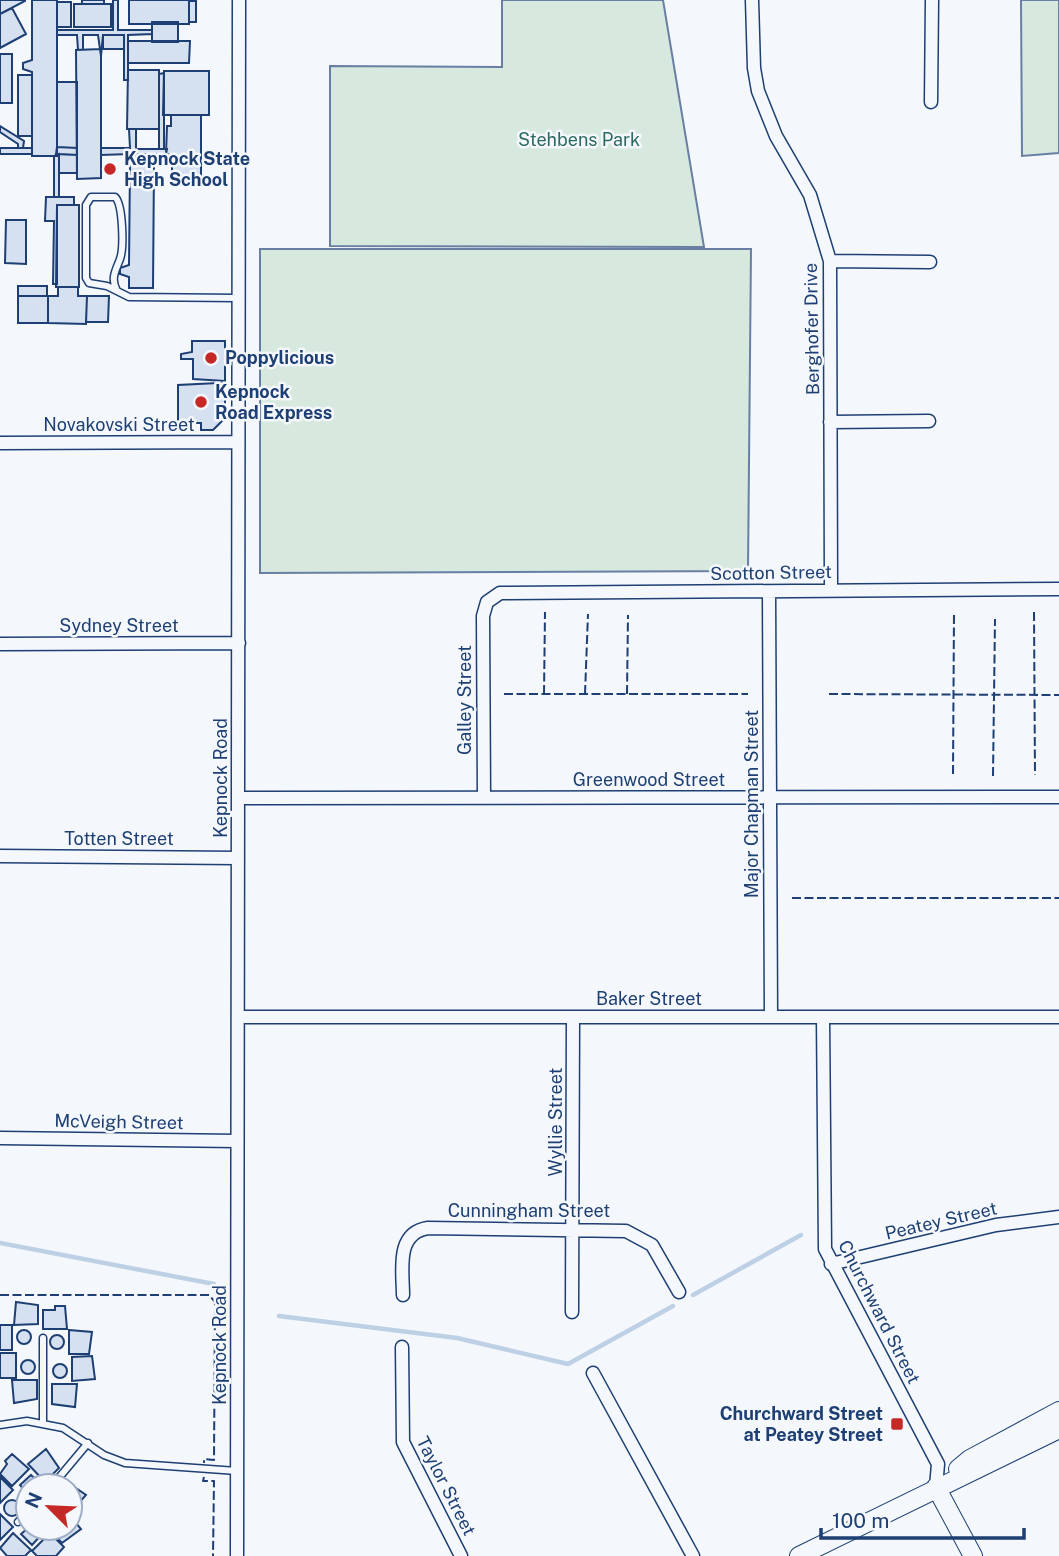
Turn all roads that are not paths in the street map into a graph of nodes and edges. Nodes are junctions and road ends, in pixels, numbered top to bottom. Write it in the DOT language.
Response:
graph roads {
  1 [pos="239,0"];
  2 [pos="752,0"];
  3 [pos="932,0"];
  4 [pos="931,102"];
  5 [pos="830,261"];
  6 [pos="930,262"];
  7 [pos="117,291"];
  8 [pos="239,298"];
  9 [pos="929,421"];
  10 [pos="830,422"];
  11 [pos="238,442"];
  12 [pos="0,443"];
  13 [pos="831,589"];
  14 [pos="1059,589"];
  15 [pos="769,592"];
  16 [pos="487,602"];
  17 [pos="239,643"];
  18 [pos="0,644"];
  19 [pos="770,797"];
  20 [pos="1059,797"];
  21 [pos="239,798"];
  22 [pos="484,798"];
  23 [pos="0,856"];
  24 [pos="238,858"];
  25 [pos="771,1016"];
  26 [pos="239,1017"];
  27 [pos="573,1017"];
  28 [pos="823,1017"];
  29 [pos="1059,1017"];
  30 [pos="0,1138"];
  31 [pos="237,1140"];
  32 [pos="1059,1217"];
  33 [pos="574,1228"];
  34 [pos="831,1265"];
  35 [pos="679,1292"];
  36 [pos="403,1295"];
  37 [pos="572,1312"];
  38 [pos="43,1338"];
  39 [pos="402,1347"];
  40 [pos="593,1373"];
  41 [pos="1059,1411"];
  42 [pos="43,1423"];
  43 [pos="0,1424"];
  44 [pos="1059,1429"];
  45 [pos="0,1432"];
  46 [pos="88,1443"];
  47 [pos="237,1471"];
  48 [pos="64,1472"];
  49 [pos="936,1487"];
  50 [pos="237,1556"];
  51 [pos="461,1556"];
  52 [pos="693,1556"];
  53 [pos="799,1556"];
  54 [pos="972,1556"];
  1 -- 8 [label="street, Kepnock Road"];
  2 -- 5 [label="street, Berghofer Drive"];
  3 -- 4 [label="street"];
  5 -- 6 [label="street"];
  5 -- 10 [label="street, Berghofer Drive"];
  7 -- 7 [label="lane"];
  7 -- 8 [label="lane"];
  8 -- 11 [label="street, Kepnock Road"];
  9 -- 10 [label="street"];
  10 -- 13 [label="street, Berghofer Drive"];
  11 -- 12 [label="street, Novakovski Street"];
  11 -- 17 [label="street, Kepnock Road"];
  13 -- 14 [label="street, Scotton Street"];
  13 -- 15 [label="street, Scotton Street"];
  15 -- 16 [label="street, Scotton Street"];
  15 -- 19 [label="street, Major Chapman Street"];
  16 -- 22 [label="street, Galley Street"];
  17 -- 18 [label="street, Sydney Street"];
  17 -- 21 [label="street, Kepnock Road"];
  19 -- 20 [label="street, Greenwood Street"];
  19 -- 22 [label="street, Greenwood Street"];
  19 -- 25 [label="street, Major Chapman Street"];
  21 -- 22 [label="street, Greenwood Street"];
  21 -- 24 [label="street, Kepnock Road"];
  23 -- 24 [label="street, Totten Street"];
  24 -- 26 [label="street, Kepnock Road"];
  25 -- 27 [label="street, Baker Street"];
  25 -- 28 [label="street, Baker Street"];
  26 -- 27 [label="street, Baker Street"];
  26 -- 31 [label="street, Kepnock Road"];
  27 -- 33 [label="street, Wyllie Street"];
  28 -- 29 [label="street, Baker Street"];
  28 -- 34 [label="street, Churchward Street"];
  30 -- 31 [label="street, McVeigh Street"];
  31 -- 47 [label="street, Kepnock Road"];
  32 -- 34 [label="street, Peatey Street"];
  33 -- 35 [label="street, Cunningham Street"];
  33 -- 36 [label="street, Cunningham Street"];
  33 -- 37 [label="street, Wyllie Street"];
  34 -- 49 [label="street, Churchward Street"];
  38 -- 42 [label="lane"];
  39 -- 51 [label="street, Taylor Street"];
  40 -- 52 [label="street"];
  41 -- 49 [label="street"];
  42 -- 43 [label="lane"];
  42 -- 46 [label="lane"];
  43 -- 45 [label="lane"];
  44 -- 49 [label="street"];
  46 -- 47 [label="lane"];
  46 -- 48 [label="lane"];
  47 -- 50 [label="street, Kepnock Road"];
  49 -- 53 [label="street"];
  49 -- 54 [label="street"];
}
